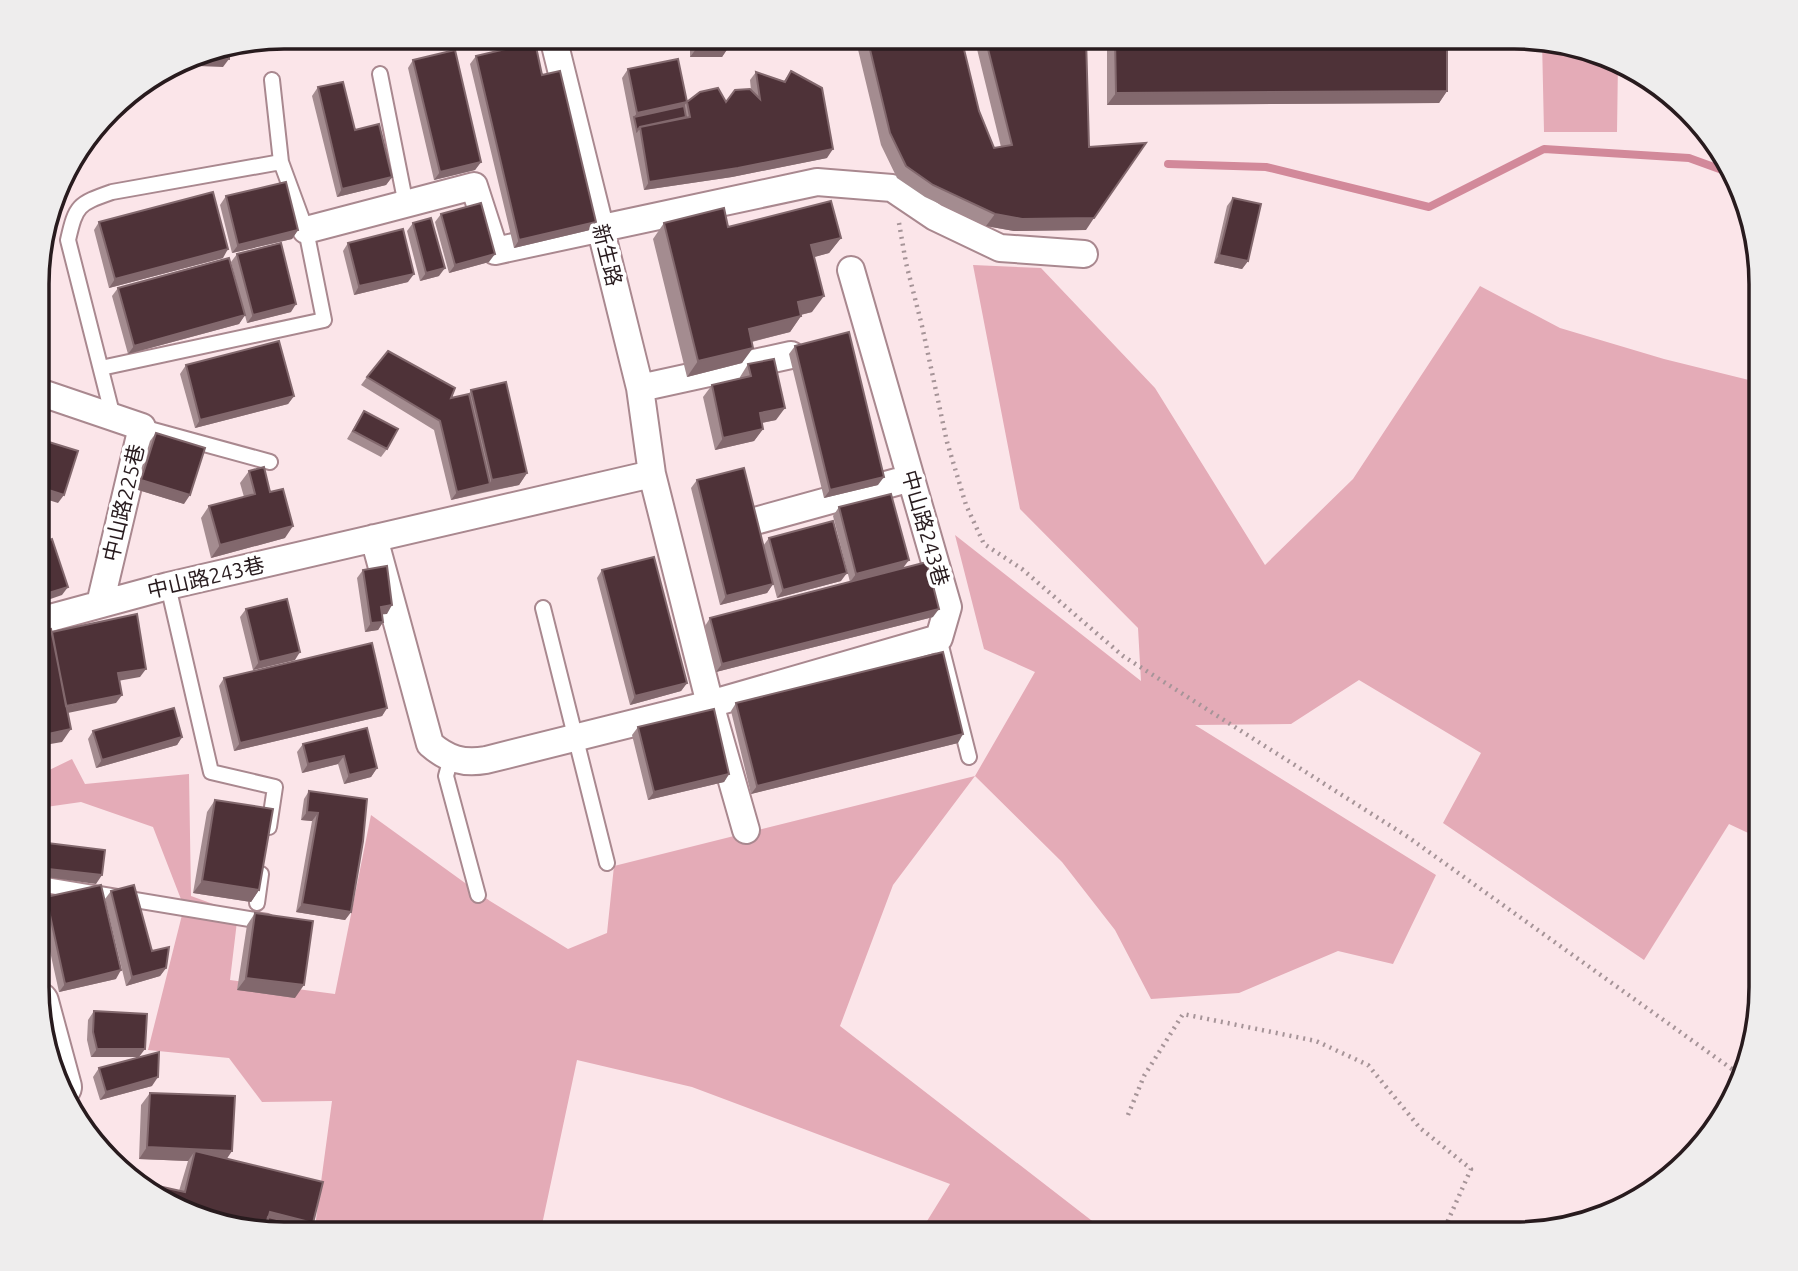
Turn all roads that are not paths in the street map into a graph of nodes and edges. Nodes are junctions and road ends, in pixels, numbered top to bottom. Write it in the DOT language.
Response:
graph roads {
  1 [pos="556,49"];
  2 [pos="380,74"];
  3 [pos="272,80"];
  4 [pos="281,162"];
  5 [pos="406,205"];
  6 [pos="601,229"];
  7 [pos="306,230"];
  8 [pos="1084,254"];
  9 [pos="851,270"];
  10 [pos="791,355"];
  11 [pos="101,368"];
  12 [pos="640,388"];
  13 [pos="49,395"];
  14 [pos="113,417"];
  15 [pos="142,427"];
  16 [pos="270,462"];
  17 [pos="652,474"];
  18 [pos="911,478"];
  19 [pos="755,521"];
  20 [pos="374,538"];
  21 [pos="169,586"];
  22 [pos="100,604"];
  23 [pos="543,608"];
  24 [pos="49,618"];
  25 [pos="939,638"];
  26 [pos="710,704"];
  27 [pos="575,737"];
  28 [pos="969,757"];
  29 [pos="451,758"];
  30 [pos="746,830"];
  31 [pos="267,838"];
  32 [pos="607,863"];
  33 [pos="263,864"];
  34 [pos="50,886"];
  35 [pos="478,895"];
  36 [pos="257,903"];
  37 [pos="276,923"];
  1 -- 6 [label="street, 新生路"];
  2 -- 5 [label="lane"];
  3 -- 4 [label="lane"];
  4 -- 7 [label="lane"];
  4 -- 11 [label="lane"];
  5 -- 6 [label="street"];
  5 -- 7 [label="street"];
  6 -- 8 [label="street"];
  6 -- 12 [label="street, 新生路"];
  7 -- 11 [label="lane"];
  9 -- 18 [label="street, 中山路243巷"];
  10 -- 12 [label="street"];
  11 -- 14 [label="lane"];
  12 -- 17 [label="street, 新生路"];
  13 -- 14 [label="street, 中山路225巷"];
  14 -- 15 [label="street, 中山路225巷"];
  15 -- 16 [label="lane"];
  15 -- 22 [label="street, 中山路225巷"];
  17 -- 20 [label="street, 中山路243巷"];
  17 -- 26 [label="street"];
  18 -- 19 [label="street"];
  18 -- 25 [label="street, 中山路243巷"];
  20 -- 21 [label="street, 中山路243巷"];
  20 -- 29 [label="street"];
  21 -- 22 [label="street, 中山路243巷"];
  21 -- 31 [label="lane"];
  22 -- 24 [label="street, 中山路243巷"];
  23 -- 27 [label="lane"];
  25 -- 26 [label="street"];
  25 -- 28 [label="lane"];
  26 -- 27 [label="street"];
  26 -- 30 [label="street"];
  27 -- 29 [label="street"];
  27 -- 32 [label="lane"];
  29 -- 35 [label="lane"];
  33 -- 36 [label="lane"];
  34 -- 37 [label="lane"];
}
